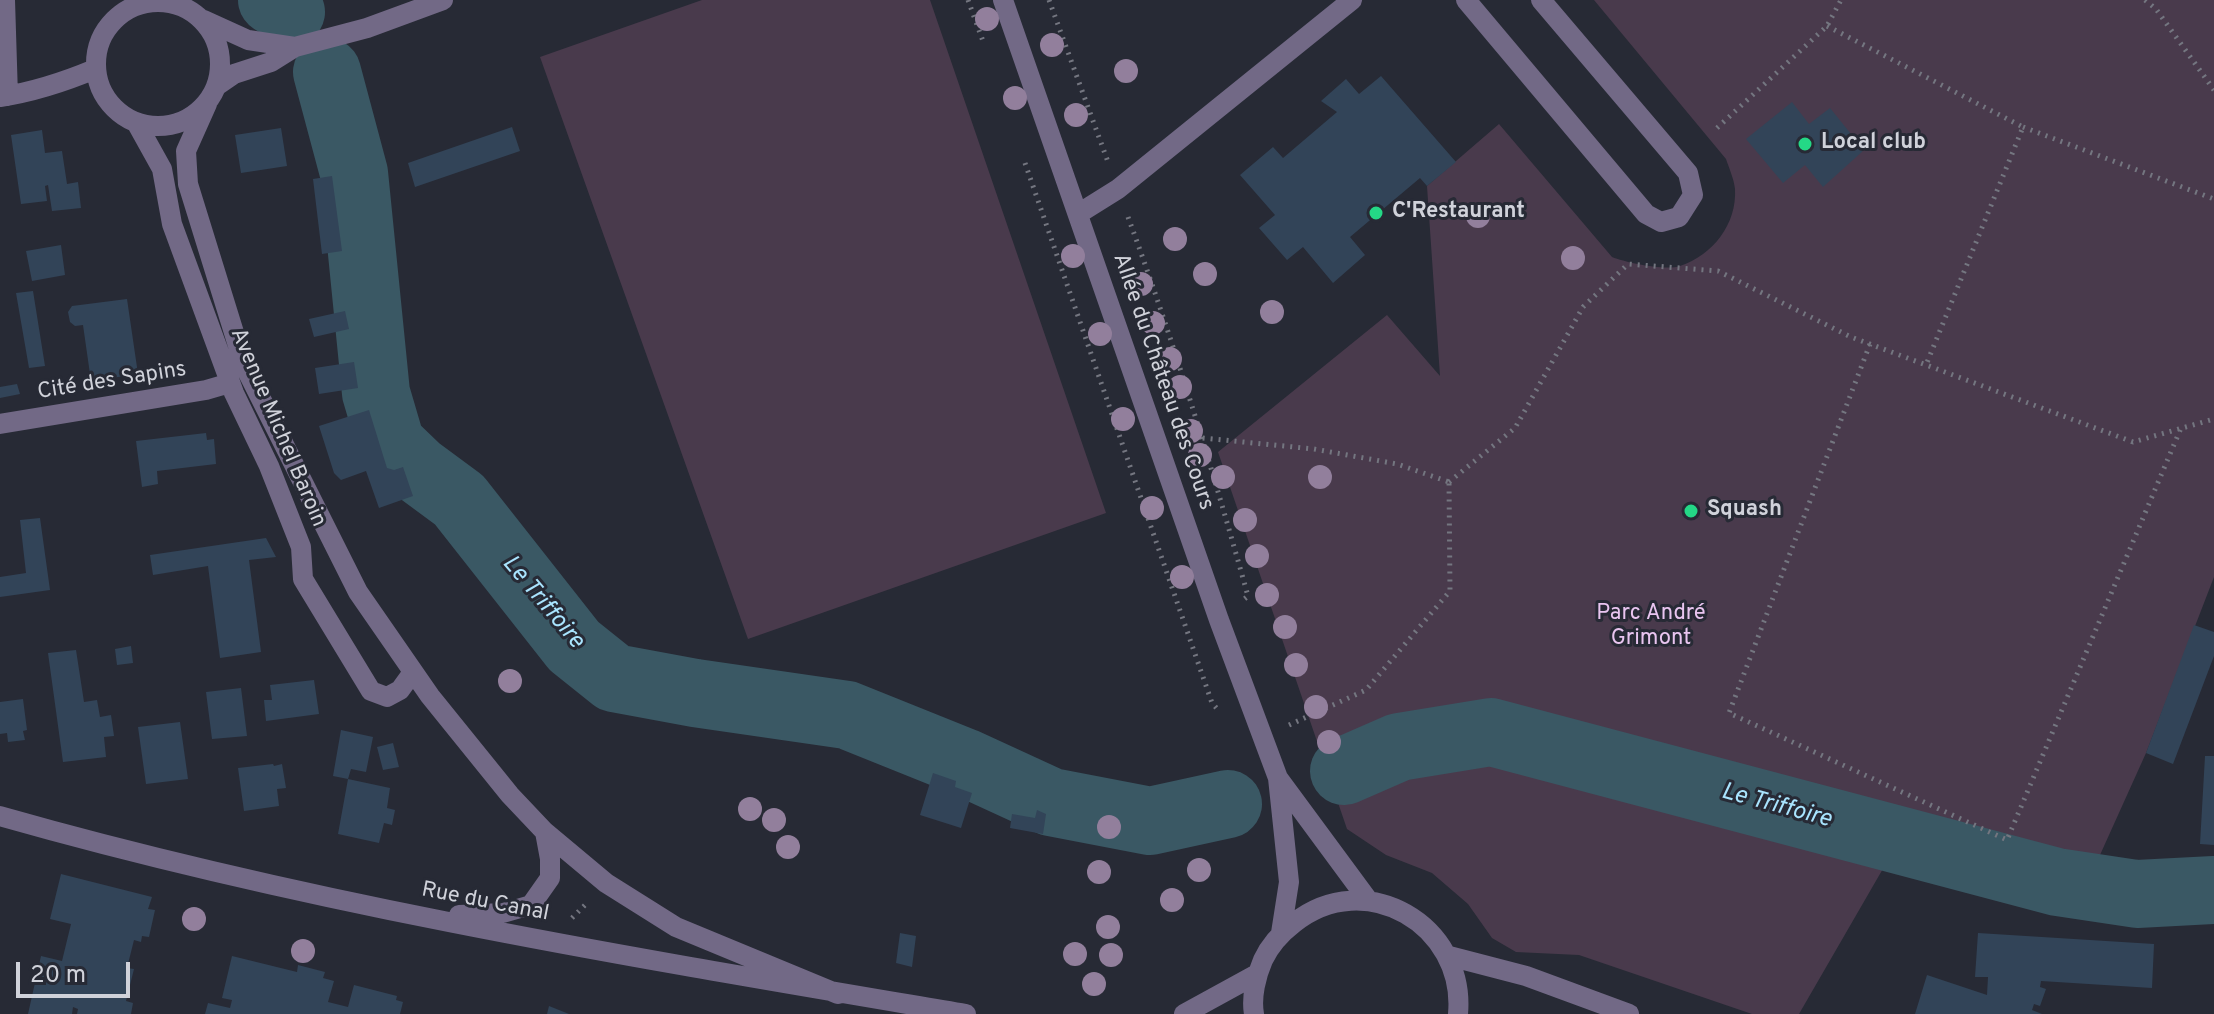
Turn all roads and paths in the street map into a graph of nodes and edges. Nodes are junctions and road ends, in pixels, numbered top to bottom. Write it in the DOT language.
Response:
graph roads {
  1 [pos="5,0"];
  2 [pos="118,0"];
  3 [pos="443,0"];
  4 [pos="968,0"];
  5 [pos="1003,0"];
  6 [pos="1049,0"];
  7 [pos="1352,0"];
  8 [pos="1466,0"];
  9 [pos="1541,0"];
  10 [pos="1841,0"];
  11 [pos="2145,0"];
  12 [pos="179,3"];
  13 [pos="201,19"];
  14 [pos="110,24"];
  15 [pos="1827,26"];
  16 [pos="295,47"];
  17 [pos="989,58"];
  18 [pos="95,69"];
  19 [pos="218,85"];
  20 [pos="2214,90"];
  21 [pos="4,96"];
  22 [pos="207,104"];
  23 [pos="137,124"];
  24 [pos="2023,127"];
  25 [pos="1717,128"];
  26 [pos="1025,163"];
  27 [pos="1118,189"];
  28 [pos="2214,199"];
  29 [pos="1078,214"];
  30 [pos="1870,344"];
  31 [pos="1926,365"];
  32 [pos="230,383"];
  33 [pos="2214,419"];
  34 [pos="0,424"];
  35 [pos="2181,428"];
  36 [pos="1158,444"];
  37 [pos="1449,482"];
  38 [pos="1219,620"];
  39 [pos="413,672"];
  40 [pos="1212,703"];
  41 [pos="1263,738"];
  42 [pos="1278,778"];
  43 [pos="0,816"];
  44 [pos="545,832"];
  45 [pos="1368,900"];
  46 [pos="427,917"];
  47 [pos="1281,933"];
  48 [pos="1449,956"];
  49 [pos="1257,974"];
  50 [pos="838,994"];
  51 [pos="966,1014"];
  52 [pos="1184,1014"];
  53 [pos="1254,1014"];
  54 [pos="1458,1014"];
  55 [pos="1629,1014"];
  1 -- 21 [label="street"];
  2 -- 14 [label="street"];
  3 -- 16 [label="street"];
  4 -- 17 [label="path"];
  5 -- 29 [label="street, Allée du Château des Cours"];
  6 -- 27 [label="path"];
  7 -- 27 [label="street"];
  8 -- 9 [label="street"];
  10 -- 15 [label="path"];
  11 -- 20 [label="path"];
  12 -- 13 [label="street"];
  12 -- 14 [label="street"];
  13 -- 16 [label="street"];
  13 -- 19 [label="street"];
  14 -- 18 [label="street"];
  15 -- 24 [label="path"];
  15 -- 25 [label="path"];
  16 -- 19 [label="street"];
  18 -- 21 [label="street"];
  18 -- 23 [label="street"];
  19 -- 22 [label="street"];
  22 -- 23 [label="street"];
  22 -- 39 [label="street, Avenue Michel Baroin"];
  23 -- 32 [label="street, Avenue Michel Baroin"];
  24 -- 28 [label="path"];
  24 -- 31 [label="path"];
  26 -- 40 [label="path"];
  27 -- 29 [label="street"];
  27 -- 38 [label="path"];
  29 -- 36 [label="street, Allée du Château des Cours"];
  30 -- 31 [label="path"];
  30 -- 35 [label="path"];
  30 -- 37 [label="path"];
  31 -- 35 [label="path"];
  32 -- 34 [label="street, Cité des Sapins"];
  32 -- 39 [label="street, Avenue Michel Baroin"];
  33 -- 35 [label="path"];
  36 -- 37 [label="path"];
  36 -- 38 [label="street, Allée du Château des Cours"];
  37 -- 41 [label="path"];
  38 -- 41 [label="street, Allée du Château des Cours"];
  39 -- 44 [label="street, Avenue Michel Baroin"];
  41 -- 42 [label="street, Allée du Château des Cours"];
  42 -- 45 [label="street, Allée du Château des Cours"];
  42 -- 47 [label="street, Allée du Château des Cours"];
  43 -- 46 [label="street, Rue du Canal"];
  44 -- 46 [label="street"];
  44 -- 50 [label="street, Avenue Michel Baroin"];
  45 -- 47 [label="street"];
  45 -- 48 [label="street"];
  46 -- 50 [label="street, Rue du Canal"];
  47 -- 49 [label="street"];
  48 -- 54 [label="street"];
  48 -- 55 [label="street"];
  49 -- 52 [label="street"];
  49 -- 53 [label="street"];
  50 -- 51 [label="street, Rue du Canal"];
}
